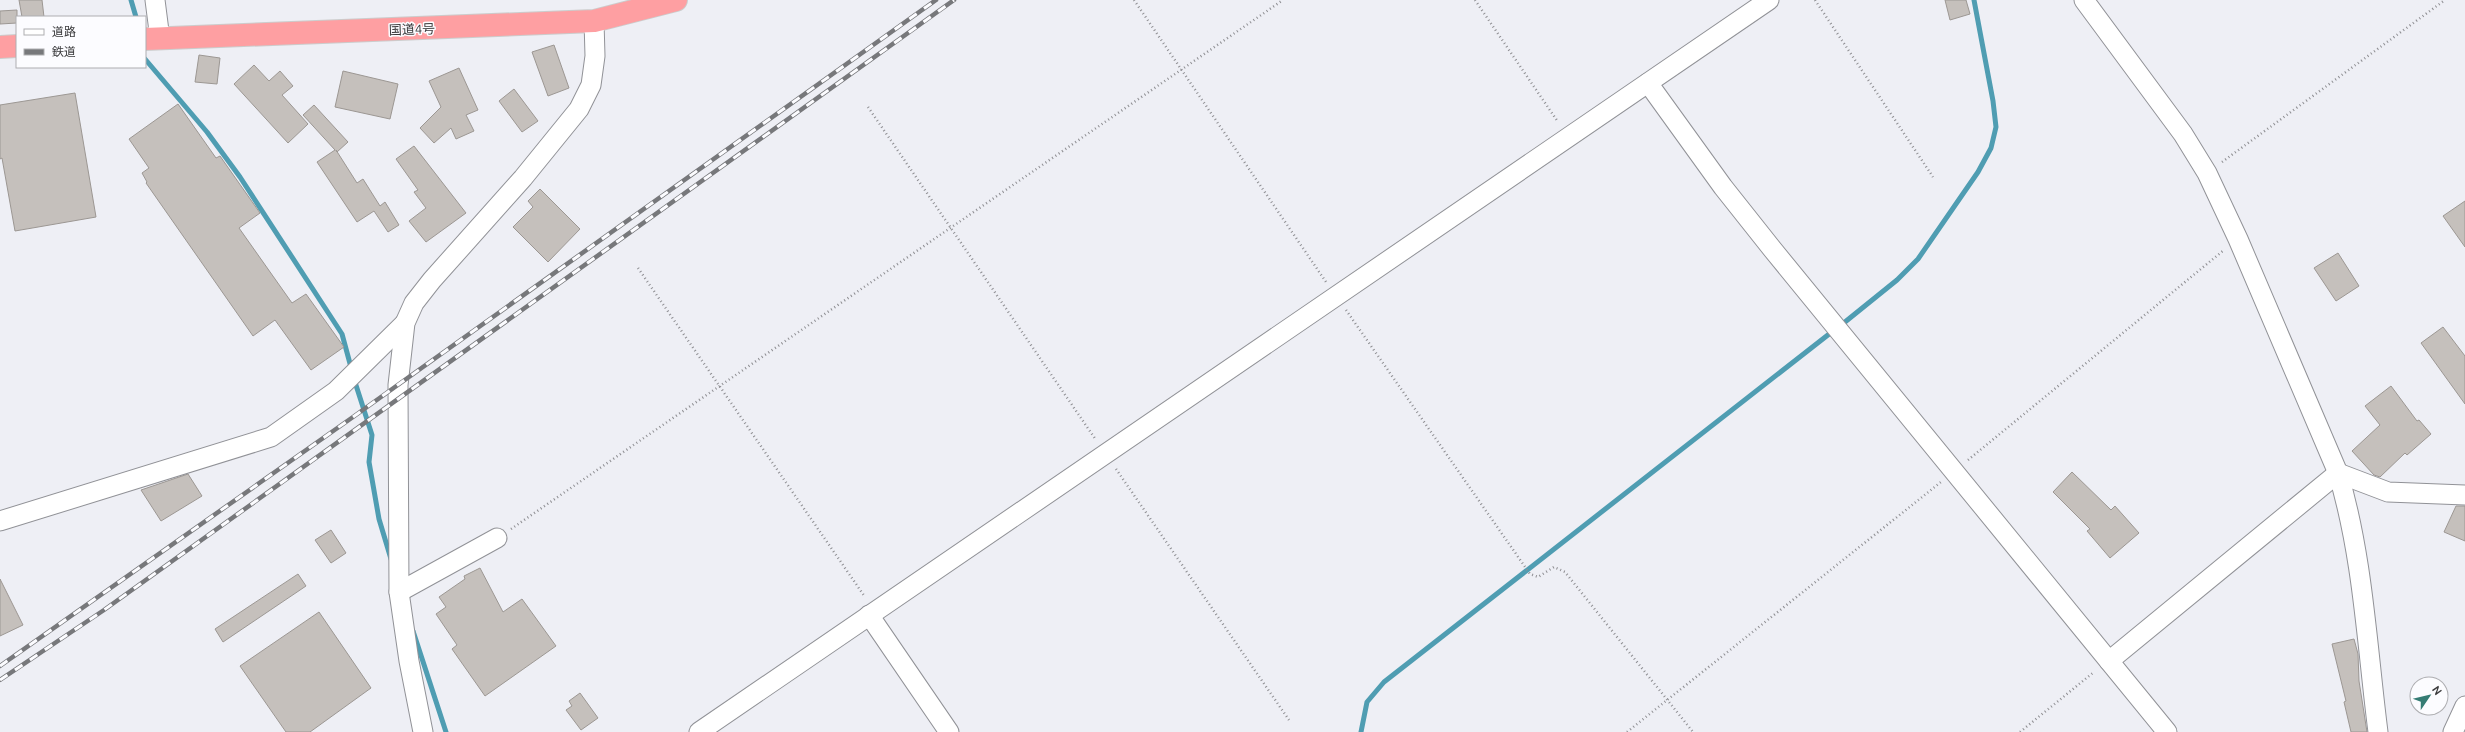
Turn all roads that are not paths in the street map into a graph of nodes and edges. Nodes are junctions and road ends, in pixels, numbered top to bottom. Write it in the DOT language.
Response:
graph roads {
  1 [pos="155,0"];
  2 [pos="676,0"];
  3 [pos="1769,0"];
  4 [pos="2084,0"];
  5 [pos="594,21"];
  6 [pos="153,39"];
  7 [pos="0,46"];
  8 [pos="16,46"];
  9 [pos="1648,83"];
  10 [pos="405,323"];
  11 [pos="2338,473"];
  12 [pos="2465,495"];
  13 [pos="0,521"];
  14 [pos="497,538"];
  15 [pos="399,592"];
  16 [pos="872,613"];
  17 [pos="2109,660"];
  18 [pos="2465,706"];
  19 [pos="423,732"];
  20 [pos="699,732"];
  21 [pos="949,732"];
  22 [pos="2167,732"];
  23 [pos="2378,732"];
  24 [pos="2453,732"];
  1 -- 6 [label="street"];
  2 -- 5 [label="highway, 国道4号"];
  3 -- 9 [label="street"];
  4 -- 11 [label="street"];
  5 -- 6 [label="highway, 国道4号"];
  5 -- 10 [label="street"];
  7 -- 8 [label="highway"];
  9 -- 16 [label="street"];
  9 -- 17 [label="street"];
  10 -- 13 [label="street"];
  10 -- 15 [label="street"];
  11 -- 12 [label="street"];
  11 -- 17 [label="street"];
  11 -- 23 [label="street"];
  14 -- 15 [label="street"];
  15 -- 19 [label="street"];
  16 -- 20 [label="street"];
  16 -- 21 [label="street"];
  17 -- 22 [label="street"];
  18 -- 24 [label="street"];
}
